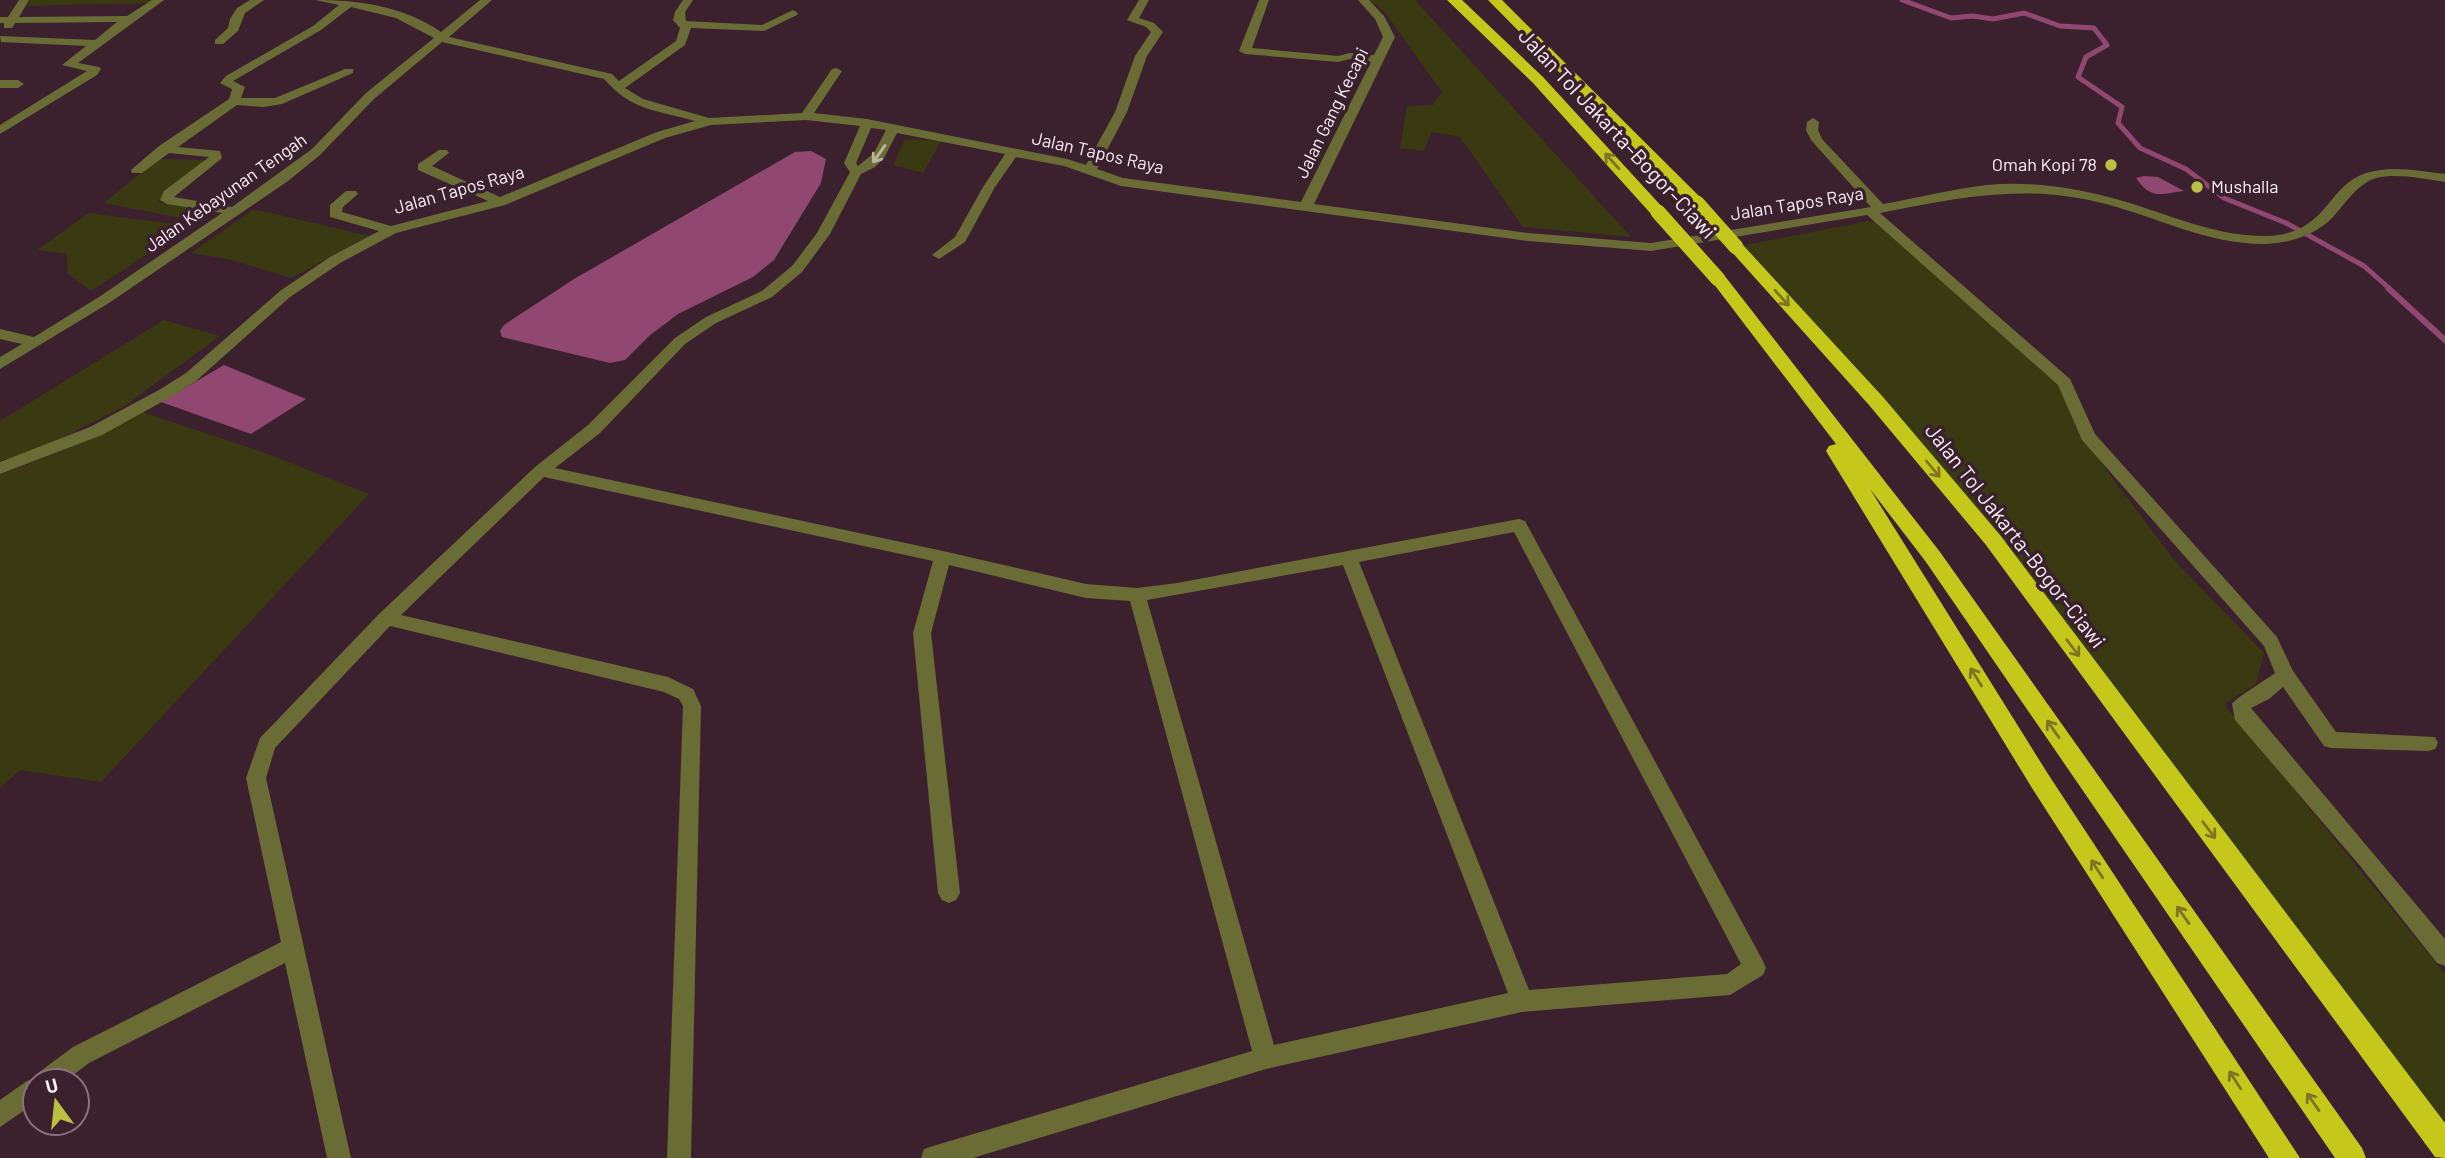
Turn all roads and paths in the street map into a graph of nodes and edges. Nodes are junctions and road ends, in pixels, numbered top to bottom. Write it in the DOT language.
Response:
graph roads {
  1 [pos="24,0"];
  2 [pos="159,0"];
  3 [pos="259,0"];
  4 [pos="320,0"];
  5 [pos="487,0"];
  6 [pos="688,0"];
  7 [pos="1144,0"];
  8 [pos="1264,0"];
  9 [pos="1363,0"];
  10 [pos="1454,0"];
  11 [pos="1494,0"];
  12 [pos="349,3"];
  13 [pos="793,13"];
  14 [pos="13,18"];
  15 [pos="129,19"];
  16 [pos="0,20"];
  17 [pos="683,24"];
  18 [pos="443,39"];
  19 [pos="1,40"];
  20 [pos="219,42"];
  21 [pos="96,43"];
  22 [pos="1378,59"];
  23 [pos="349,71"];
  24 [pos="836,71"];
  25 [pos="0,84"];
  26 [pos="18,84"];
  27 [pos="620,87"];
  28 [pos="234,101"];
  29 [pos="806,116"];
  30 [pos="710,121"];
  31 [pos="1813,122"];
  32 [pos="867,123"];
  33 [pos="893,128"];
  34 [pos="2,129"];
  35 [pos="163,149"];
  36 [pos="443,153"];
  37 [pos="1012,154"];
  38 [pos="137,170"];
  39 [pos="1090,170"];
  40 [pos="856,172"];
  41 [pos="2445,178"];
  42 [pos="351,194"];
  43 [pos="500,202"];
  44 [pos="1305,208"];
  45 [pos="1875,210"];
  46 [pos="232,211"];
  47 [pos="391,230"];
  48 [pos="939,255"];
  49 [pos="1741,308"];
  50 [pos="0,334"];
  51 [pos="36,342"];
  52 [pos="0,364"];
  53 [pos="0,468"];
  54 [pos="541,471"];
  55 [pos="943,557"];
  56 [pos="1349,557"];
  57 [pos="1137,595"];
  58 [pos="386,618"];
  59 [pos="2285,675"];
  60 [pos="2428,743"];
  61 [pos="949,893"];
  62 [pos="294,947"];
  63 [pos="2445,956"];
  64 [pos="1522,1001"];
  65 [pos="1266,1058"];
  66 [pos="65,1067"];
  67 [pos="21,1099"];
  68 [pos="0,1115"];
  69 [pos="2445,1147"];
  70 [pos="339,1158"];
  71 [pos="679,1158"];
  72 [pos="933,1158"];
  73 [pos="2286,1158"];
  74 [pos="2352,1158"];
  1 -- 14 [label="street"];
  2 -- 15 [label="street"];
  3 -- 20 [label="street"];
  4 -- 12 [label="street"];
  5 -- 18 [label="street, Jalan Kebayunan Tengah"];
  6 -- 17 [label="street"];
  7 -- 39 [label="street"];
  8 -- 22 [label="street"];
  9 -- 22 [label="street, Jalan Gang Kecapi"];
  49 -- 10 [label="highway, Jalan Tol Jakarta–Bogor–Ciawi, one-way, bridge"];
  11 -- 69 [label="highway, Jalan Tol Jakarta–Bogor–Ciawi, one-way, bridge"];
  12 -- 18 [label="street"];
  12 -- 28 [label="street"];
  13 -- 17 [label="street"];
  14 -- 15 [label="street"];
  14 -- 16 [label="street"];
  14 -- 19 [label="street"];
  15 -- 21 [label="street"];
  17 -- 27 [label="street"];
  18 -- 27 [label="street"];
  18 -- 46 [label="street, Jalan Kebayunan Tengah"];
  19 -- 21 [label="street"];
  21 -- 34 [label="street"];
  22 -- 44 [label="street, Jalan Gang Kecapi"];
  23 -- 28 [label="street"];
  24 -- 29 [label="street"];
  25 -- 26 [label="street"];
  27 -- 30 [label="street"];
  28 -- 35 [label="street"];
  29 -- 30 [label="street, Jalan Tapos Raya"];
  29 -- 32 [label="street, Jalan Tapos Raya"];
  30 -- 43 [label="street, Jalan Tapos Raya"];
  31 -- 45 [label="street"];
  32 -- 33 [label="street, Jalan Tapos Raya"];
  32 -- 40 [label="street"];
  33 -- 37 [label="street, Jalan Tapos Raya"];
  33 -- 40 [label="street, one-way"];
  35 -- 38 [label="street"];
  35 -- 46 [label="street"];
  36 -- 43 [label="street"];
  37 -- 39 [label="street, Jalan Tapos Raya"];
  37 -- 48 [label="street"];
  39 -- 44 [label="street, Jalan Tapos Raya"];
  40 -- 54 [label="street"];
  41 -- 45 [label="street, Jalan Tapos Raya"];
  42 -- 47 [label="street"];
  43 -- 47 [label="street, Jalan Tapos Raya"];
  44 -- 45 [label="street, Jalan Tapos Raya"];
  45 -- 59 [label="street"];
  46 -- 51 [label="street, Jalan Kebayunan Tengah"];
  47 -- 53 [label="street, Jalan Tapos Raya"];
  73 -- 49 [label="highway, one-way"];
  74 -- 49 [label="highway, Jalan Tol Jakarta–Bogor–Ciawi, one-way"];
  50 -- 51 [label="street"];
  51 -- 52 [label="street, Jalan Kebayunan Tengah"];
  54 -- 55 [label="street"];
  54 -- 58 [label="street"];
  55 -- 57 [label="street"];
  55 -- 61 [label="street"];
  56 -- 57 [label="street"];
  56 -- 64 [label="street"];
  56 -- 64 [label="street"];
  57 -- 65 [label="street"];
  58 -- 62 [label="street"];
  58 -- 71 [label="street"];
  59 -- 60 [label="street"];
  59 -- 63 [label="street"];
  62 -- 66 [label="street"];
  62 -- 70 [label="street"];
  64 -- 65 [label="street"];
  65 -- 72 [label="street"];
  67 -- 68 [label="street"];
}
